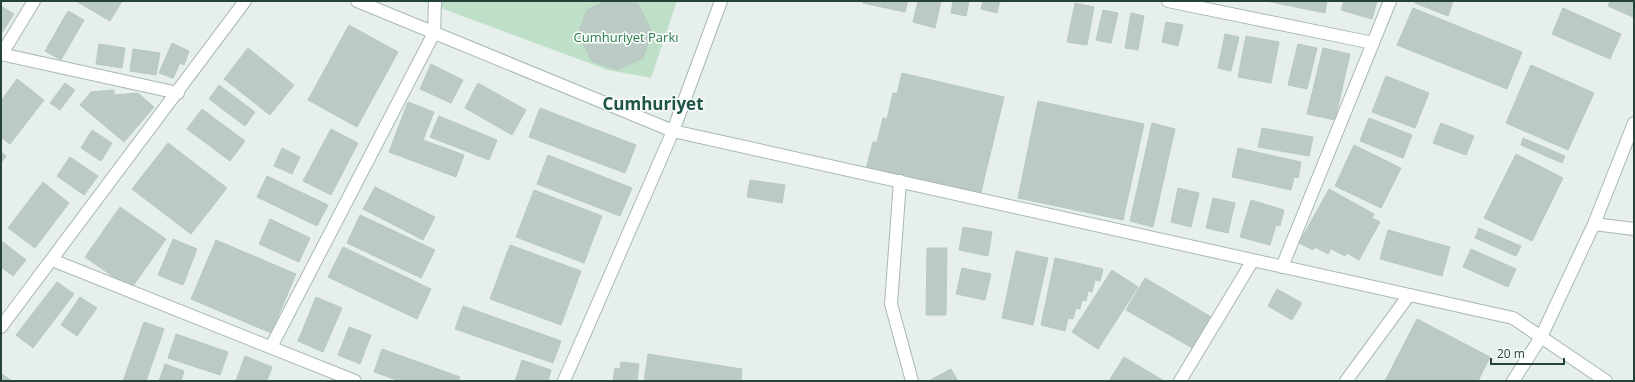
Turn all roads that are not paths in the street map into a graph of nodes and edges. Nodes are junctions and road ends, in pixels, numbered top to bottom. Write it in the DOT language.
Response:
graph roads {
  1 [pos="34,1"];
  2 [pos="246,1"];
  3 [pos="357,1"];
  4 [pos="435,1"];
  5 [pos="721,1"];
  6 [pos="1168,1"];
  7 [pos="1390,1"];
  8 [pos="434,33"];
  9 [pos="1373,43"];
  10 [pos="1,54"];
  11 [pos="178,94"];
  12 [pos="1634,123"];
  13 [pos="673,131"];
  14 [pos="900,181"];
  15 [pos="1594,224"];
  16 [pos="1634,229"];
  17 [pos="52,260"];
  18 [pos="1253,260"];
  19 [pos="1282,267"];
  20 [pos="1409,295"];
  21 [pos="1,327"];
  22 [pos="1541,337"];
  23 [pos="270,347"];
  24 [pos="355,381"];
  25 [pos="564,381"];
  26 [pos="912,381"];
  27 [pos="1180,381"];
  28 [pos="1346,381"];
  29 [pos="1513,381"];
  30 [pos="1606,381"];
  1 -- 10 [label="street"];
  2 -- 11 [label="street"];
  3 -- 8 [label="street"];
  4 -- 8 [label="street"];
  5 -- 13 [label="street"];
  6 -- 9 [label="street"];
  7 -- 9 [label="street"];
  8 -- 13 [label="street"];
  8 -- 23 [label="street"];
  9 -- 19 [label="street"];
  10 -- 11 [label="street"];
  11 -- 17 [label="street"];
  12 -- 15 [label="street"];
  13 -- 14 [label="street"];
  13 -- 25 [label="street"];
  14 -- 18 [label="street"];
  14 -- 26 [label="street"];
  15 -- 16 [label="street"];
  15 -- 22 [label="street"];
  17 -- 21 [label="street"];
  17 -- 23 [label="street"];
  18 -- 19 [label="street"];
  18 -- 27 [label="street"];
  19 -- 20 [label="street"];
  20 -- 22 [label="street"];
  20 -- 28 [label="street"];
  22 -- 29 [label="street"];
  22 -- 30 [label="street"];
  23 -- 24 [label="street"];
}
